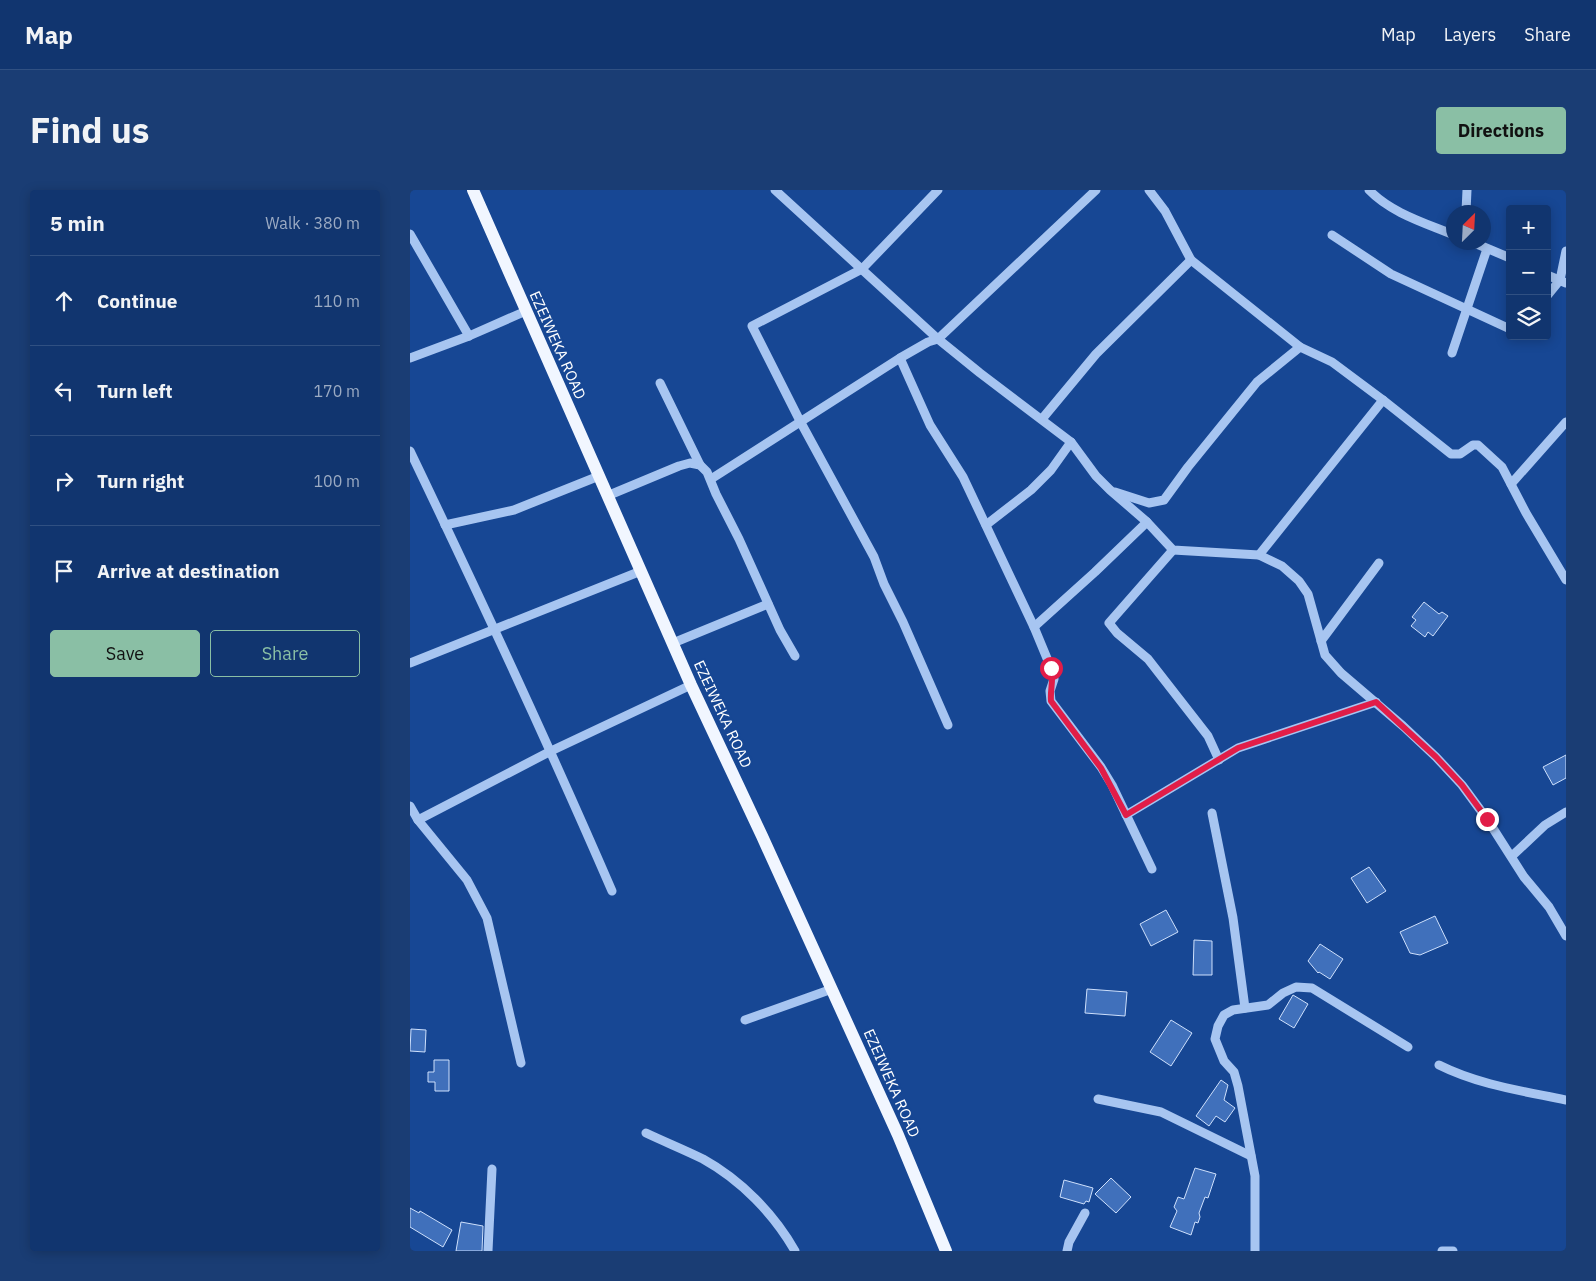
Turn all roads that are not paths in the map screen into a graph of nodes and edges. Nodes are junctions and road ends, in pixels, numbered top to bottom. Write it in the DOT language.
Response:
graph roads {
  1 [pos="473,190"];
  2 [pos="775,190"];
  3 [pos="938,190"];
  4 [pos="1096,190"];
  5 [pos="1149,190"];
  6 [pos="1369,190"];
  7 [pos="1467,190"];
  8 [pos="1466,205"];
  9 [pos="1446,232"];
  10 [pos="410,234"];
  11 [pos="1332,235"];
  12 [pos="1487,250"];
  13 [pos="1490,250"];
  14 [pos="1566,252"];
  15 [pos="1506,256"];
  16 [pos="1191,260"];
  17 [pos="862,269"];
  18 [pos="1551,276"];
  19 [pos="1563,282"];
  20 [pos="1548,295"];
  21 [pos="1467,308"];
  22 [pos="526,311"];
  23 [pos="1506,327"];
  24 [pos="469,336"];
  25 [pos="938,339"];
  26 [pos="1300,347"];
  27 [pos="1452,353"];
  28 [pos="410,358"];
  29 [pos="900,358"];
  30 [pos="660,383"];
  31 [pos="1383,400"];
  32 [pos="1042,419"];
  33 [pos="800,421"];
  34 [pos="1566,422"];
  35 [pos="1071,442"];
  36 [pos="410,451"];
  37 [pos="700,465"];
  38 [pos="599,476"];
  39 [pos="711,479"];
  40 [pos="1511,484"];
  41 [pos="1110,490"];
  42 [pos="607,496"];
  43 [pos="1147,522"];
  44 [pos="445,525"];
  45 [pos="986,525"];
  46 [pos="1173,550"];
  47 [pos="1259,555"];
  48 [pos="1379,563"];
  49 [pos="641,571"];
  50 [pos="1566,580"];
  51 [pos="768,604"];
  52 [pos="1034,627"];
  53 [pos="495,629"];
  54 [pos="1321,641"];
  55 [pos="673,643"];
  56 [pos="795,656"];
  57 [pos="410,663"];
  58 [pos="691,685"];
  59 [pos="1376,702"];
  60 [pos="948,725"];
  61 [pos="551,751"];
  62 [pos="1219,760"];
  63 [pos="410,806"];
  64 [pos="1566,812"];
  65 [pos="1212,813"];
  66 [pos="1126,815"];
  67 [pos="418,820"];
  68 [pos="1512,856"];
  69 [pos="1152,869"];
  70 [pos="612,891"];
  71 [pos="1566,936"];
  72 [pos="832,989"];
  73 [pos="1245,1008"];
  74 [pos="745,1020"];
  75 [pos="1408,1047"];
  76 [pos="520,1064"];
  77 [pos="1439,1065"];
  78 [pos="1098,1099"];
  79 [pos="1566,1100"];
  80 [pos="646,1133"];
  81 [pos="1251,1156"];
  82 [pos="492,1168"];
  83 [pos="1086,1213"];
  84 [pos="488,1251"];
  85 [pos="795,1251"];
  86 [pos="946,1251"];
  87 [pos="1067,1251"];
  88 [pos="1255,1251"];
  89 [pos="1442,1251"];
  90 [pos="1452,1251"];
  1 -- 22 [label="main road, EZEIWEKA ROAD"];
  2 -- 17 [label="street"];
  3 -- 17 [label="street"];
  4 -- 25 [label="street"];
  5 -- 16 [label="street"];
  6 -- 9 [label="street"];
  7 -- 8 [label="street"];
  10 -- 24 [label="street"];
  11 -- 21 [label="street"];
  12 -- 21 [label="street"];
  13 -- 15 [label="street"];
  14 -- 19 [label="street"];
  16 -- 26 [label="street"];
  16 -- 32 [label="street"];
  17 -- 25 [label="street"];
  17 -- 33 [label="street"];
  18 -- 19 [label="street"];
  19 -- 20 [label="street"];
  21 -- 23 [label="street"];
  21 -- 27 [label="street"];
  22 -- 24 [label="street"];
  22 -- 38 [label="main road, EZEIWEKA ROAD"];
  24 -- 28 [label="street"];
  25 -- 29 [label="street"];
  25 -- 32 [label="street"];
  26 -- 31 [label="street"];
  26 -- 41 [label="street"];
  29 -- 33 [label="street"];
  29 -- 45 [label="street"];
  30 -- 37 [label="street"];
  31 -- 40 [label="street"];
  31 -- 47 [label="street"];
  32 -- 35 [label="street"];
  33 -- 39 [label="street"];
  33 -- 60 [label="street"];
  34 -- 40 [label="street"];
  35 -- 41 [label="street"];
  35 -- 45 [label="street"];
  36 -- 44 [label="street"];
  37 -- 39 [label="street"];
  37 -- 42 [label="street"];
  38 -- 42 [label="main road, EZEIWEKA ROAD"];
  38 -- 44 [label="street"];
  39 -- 51 [label="street"];
  40 -- 50 [label="street"];
  41 -- 43 [label="street"];
  42 -- 49 [label="main road, EZEIWEKA ROAD"];
  43 -- 46 [label="street"];
  43 -- 52 [label="street"];
  44 -- 53 [label="street"];
  45 -- 52 [label="street"];
  46 -- 47 [label="street"];
  46 -- 62 [label="street"];
  47 -- 54 [label="street"];
  48 -- 54 [label="street"];
  49 -- 53 [label="street"];
  49 -- 55 [label="main road, EZEIWEKA ROAD"];
  51 -- 55 [label="street"];
  51 -- 56 [label="street"];
  52 -- 66 [label="street"];
  53 -- 57 [label="street"];
  53 -- 61 [label="street"];
  54 -- 59 [label="street"];
  55 -- 58 [label="main road, EZEIWEKA ROAD"];
  58 -- 61 [label="street"];
  58 -- 72 [label="main road, EZEIWEKA ROAD"];
  59 -- 62 [label="street"];
  59 -- 68 [label="street"];
  61 -- 67 [label="street"];
  61 -- 70 [label="street"];
  62 -- 66 [label="street"];
  63 -- 67 [label="street"];
  64 -- 68 [label="street"];
  65 -- 73 [label="street"];
  66 -- 69 [label="street"];
  67 -- 76 [label="street"];
  68 -- 71 [label="street"];
  72 -- 74 [label="street"];
  72 -- 86 [label="main road, EZEIWEKA ROAD"];
  73 -- 75 [label="street"];
  73 -- 81 [label="street"];
  77 -- 79 [label="street"];
  78 -- 81 [label="street"];
  80 -- 85 [label="street"];
  81 -- 88 [label="street"];
  82 -- 84 [label="street"];
  83 -- 87 [label="street"];
  89 -- 90 [label="street"];
}
